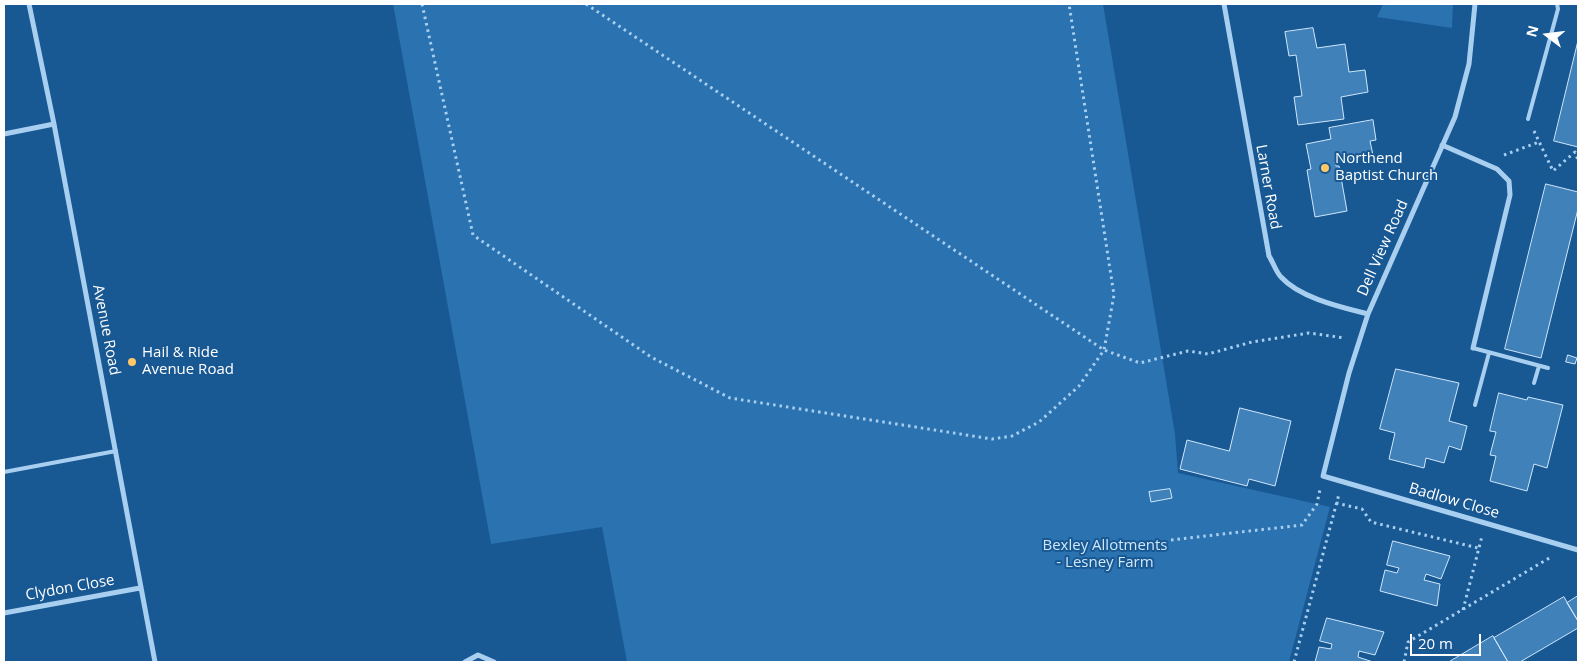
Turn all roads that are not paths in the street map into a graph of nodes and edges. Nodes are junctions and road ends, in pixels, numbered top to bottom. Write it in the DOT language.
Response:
graph roads {
  1 [pos="29,4"];
  2 [pos="1224,4"];
  3 [pos="1475,4"];
  4 [pos="1557,4"];
  5 [pos="1528,119"];
  6 [pos="54,124"];
  7 [pos="4,134"];
  8 [pos="1442,145"];
  9 [pos="1368,314"];
  10 [pos="1473,348"];
  11 [pos="1489,352"];
  12 [pos="1539,366"];
  13 [pos="1548,368"];
  14 [pos="1534,383"];
  15 [pos="1476,405"];
  16 [pos="116,451"];
  17 [pos="4,472"];
  18 [pos="1323,476"];
  19 [pos="1578,550"];
  20 [pos="140,588"];
  21 [pos="4,613"];
  22 [pos="155,662"];
  23 [pos="465,662"];
  24 [pos="494,662"];
  1 -- 6 [label="street, Avenue Road"];
  2 -- 9 [label="street, Larner Road"];
  3 -- 8 [label="street, Dell View Road"];
  4 -- 5 [label="lane"];
  6 -- 7 [label="street"];
  6 -- 16 [label="street, Avenue Road"];
  8 -- 9 [label="street, Dell View Road"];
  8 -- 10 [label="street"];
  9 -- 18 [label="street, Dell View Road"];
  10 -- 11 [label="lane"];
  11 -- 12 [label="lane"];
  11 -- 15 [label="lane"];
  12 -- 13 [label="lane"];
  12 -- 14 [label="lane"];
  16 -- 17 [label="lane"];
  16 -- 20 [label="street, Avenue Road"];
  18 -- 19 [label="street, Badlow Close"];
  20 -- 21 [label="street, Clydon Close"];
  20 -- 22 [label="street, Avenue Road"];
  23 -- 24 [label="street"];
}
